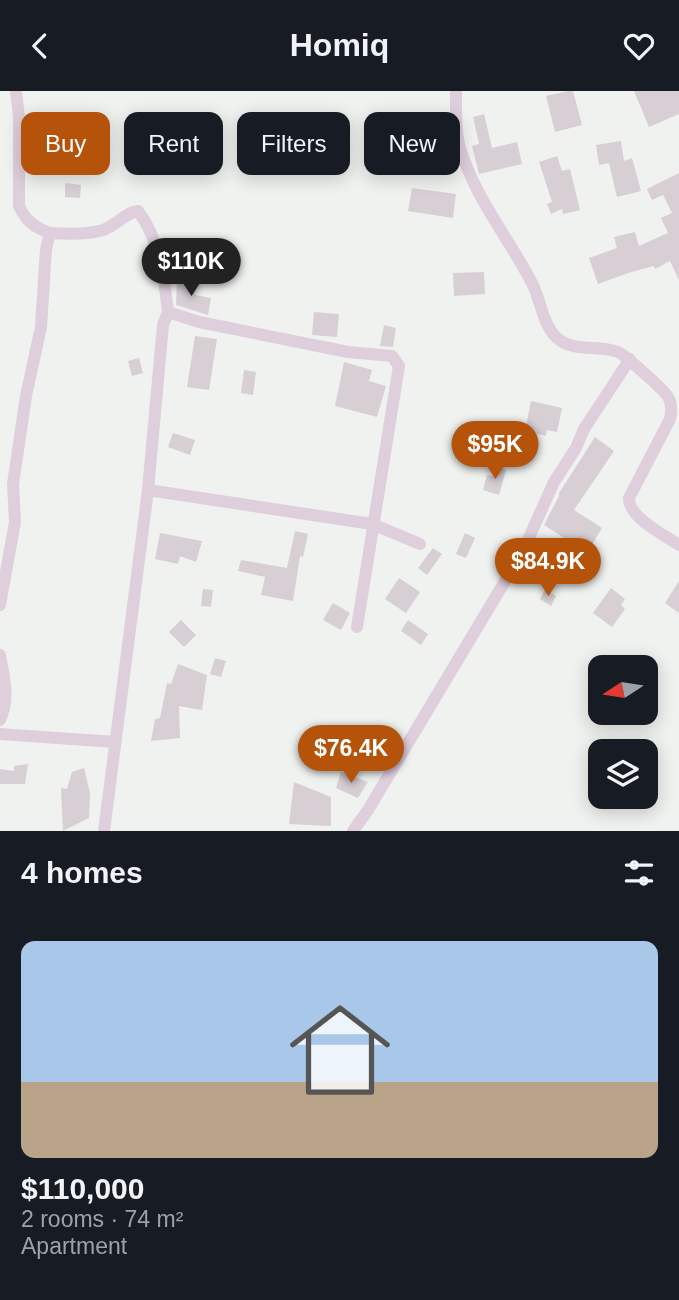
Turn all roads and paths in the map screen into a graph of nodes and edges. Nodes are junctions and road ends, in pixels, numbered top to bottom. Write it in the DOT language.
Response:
graph roads {
  1 [pos="16,91"];
  2 [pos="456,91"];
  3 [pos="50,233"];
  4 [pos="168,311"];
  5 [pos="629,359"];
  6 [pos="148,489"];
  7 [pos="372,524"];
  8 [pos="421,544"];
  9 [pos="679,545"];
  10 [pos="0,605"];
  11 [pos="357,627"];
  12 [pos="0,655"];
  13 [pos="0,720"];
  14 [pos="0,734"];
  15 [pos="115,741"];
  16 [pos="104,831"];
  17 [pos="353,831"];
  1 -- 3 [label="street"];
  2 -- 5 [label="street"];
  3 -- 4 [label="street"];
  3 -- 10 [label="street"];
  4 -- 6 [label="street"];
  4 -- 7 [label="street"];
  5 -- 9 [label="street"];
  5 -- 17 [label="street"];
  6 -- 7 [label="street"];
  6 -- 15 [label="street"];
  7 -- 8 [label="street"];
  7 -- 11 [label="street"];
  12 -- 13 [label="street"];
  14 -- 15 [label="street"];
  15 -- 16 [label="street"];
}
